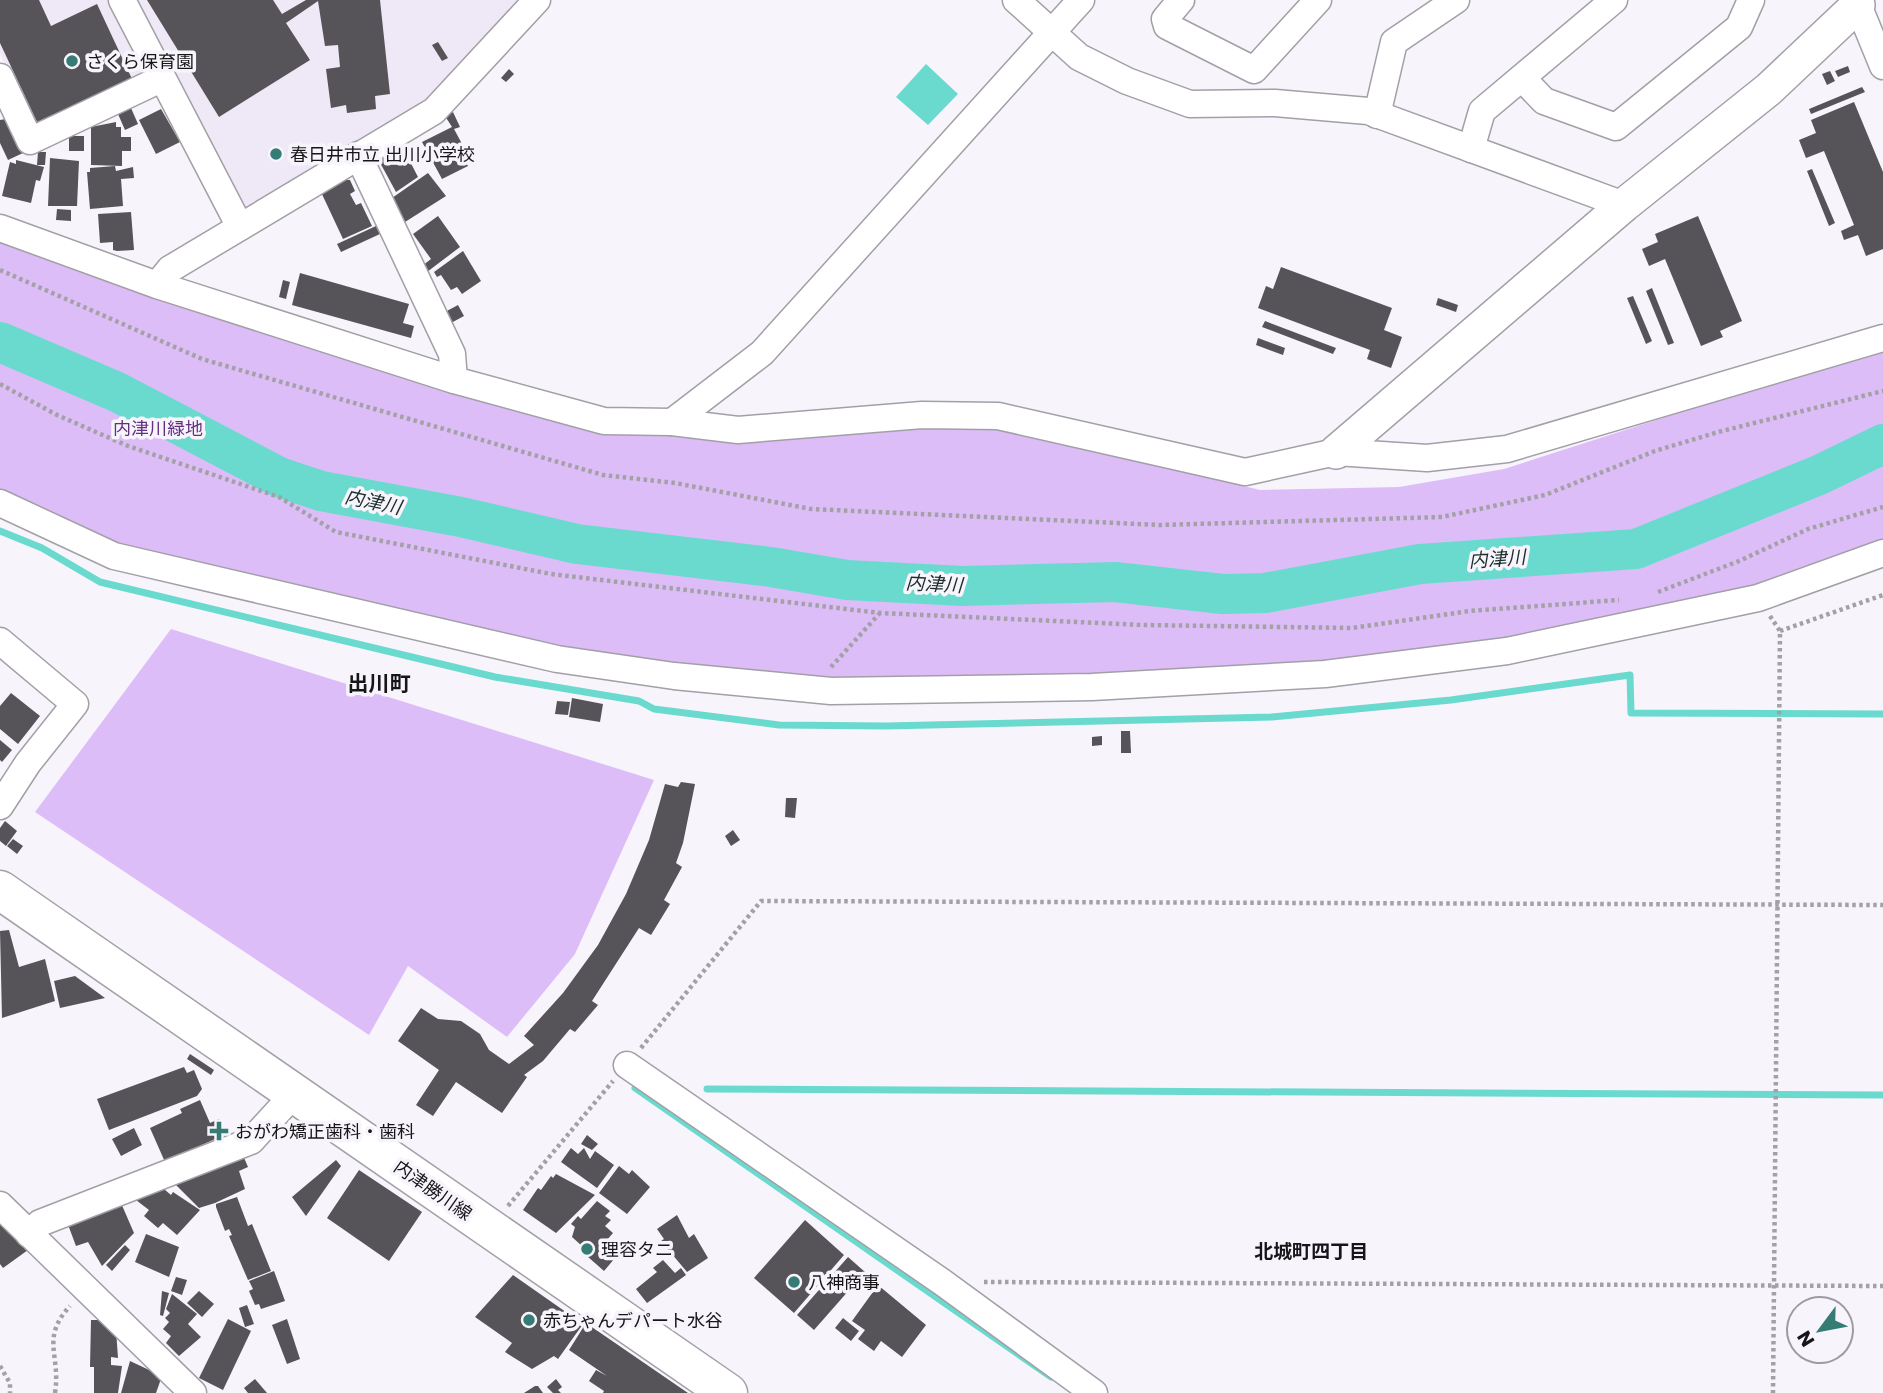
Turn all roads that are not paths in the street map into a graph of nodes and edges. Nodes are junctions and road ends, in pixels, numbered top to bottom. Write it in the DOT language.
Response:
graph roads {
  1 [pos="122,0"];
  2 [pos="537,0"];
  3 [pos="1016,0"];
  4 [pos="1081,0"];
  5 [pos="1181,0"];
  6 [pos="1318,0"];
  7 [pos="1456,0"];
  8 [pos="1615,0"];
  9 [pos="1751,0"];
  10 [pos="1857,2"];
  11 [pos="1052,31"];
  12 [pos="1883,66"];
  13 [pos="0,77"];
  14 [pos="1522,78"];
  15 [pos="162,79"];
  16 [pos="1377,115"];
  17 [pos="1471,149"];
  18 [pos="358,155"];
  19 [pos="1624,205"];
  20 [pos="240,227"];
  21 [pos="0,228"];
  22 [pos="157,285"];
  23 [pos="1883,338"];
  24 [pos="454,380"];
  25 [pos="672,422"];
  26 [pos="1336,452"];
  27 [pos="0,503"];
  28 [pos="1883,553"];
  29 [pos="0,641"];
  30 [pos="0,806"];
  31 [pos="0,890"];
  32 [pos="627,1065"];
  33 [pos="294,1094"];
  34 [pos="0,1205"];
  35 [pos="29,1234"];
  36 [pos="193,1393"];
  37 [pos="728,1393"];
  38 [pos="1094,1393"];
  1 -- 15 [label="street"];
  2 -- 18 [label="street"];
  3 -- 11 [label="street"];
  4 -- 11 [label="street"];
  5 -- 6 [label="street"];
  7 -- 16 [label="street"];
  8 -- 14 [label="street"];
  9 -- 14 [label="street"];
  10 -- 12 [label="street"];
  10 -- 19 [label="street"];
  11 -- 16 [label="street"];
  11 -- 25 [label="street"];
  13 -- 15 [label="street"];
  14 -- 17 [label="street"];
  15 -- 20 [label="street"];
  16 -- 17 [label="street"];
  17 -- 19 [label="street"];
  18 -- 20 [label="street"];
  18 -- 24 [label="street"];
  19 -- 26 [label="street"];
  20 -- 22 [label="street"];
  21 -- 22 [label="street"];
  22 -- 24 [label="street"];
  23 -- 26 [label="street"];
  24 -- 25 [label="street"];
  25 -- 26 [label="street"];
  27 -- 28 [label="street"];
  29 -- 30 [label="street"];
  31 -- 33 [label="main road, 内津勝川線"];
  32 -- 38 [label="street"];
  33 -- 35 [label="street"];
  33 -- 37 [label="main road, 内津勝川線"];
  34 -- 35 [label="street"];
  35 -- 36 [label="street"];
}
